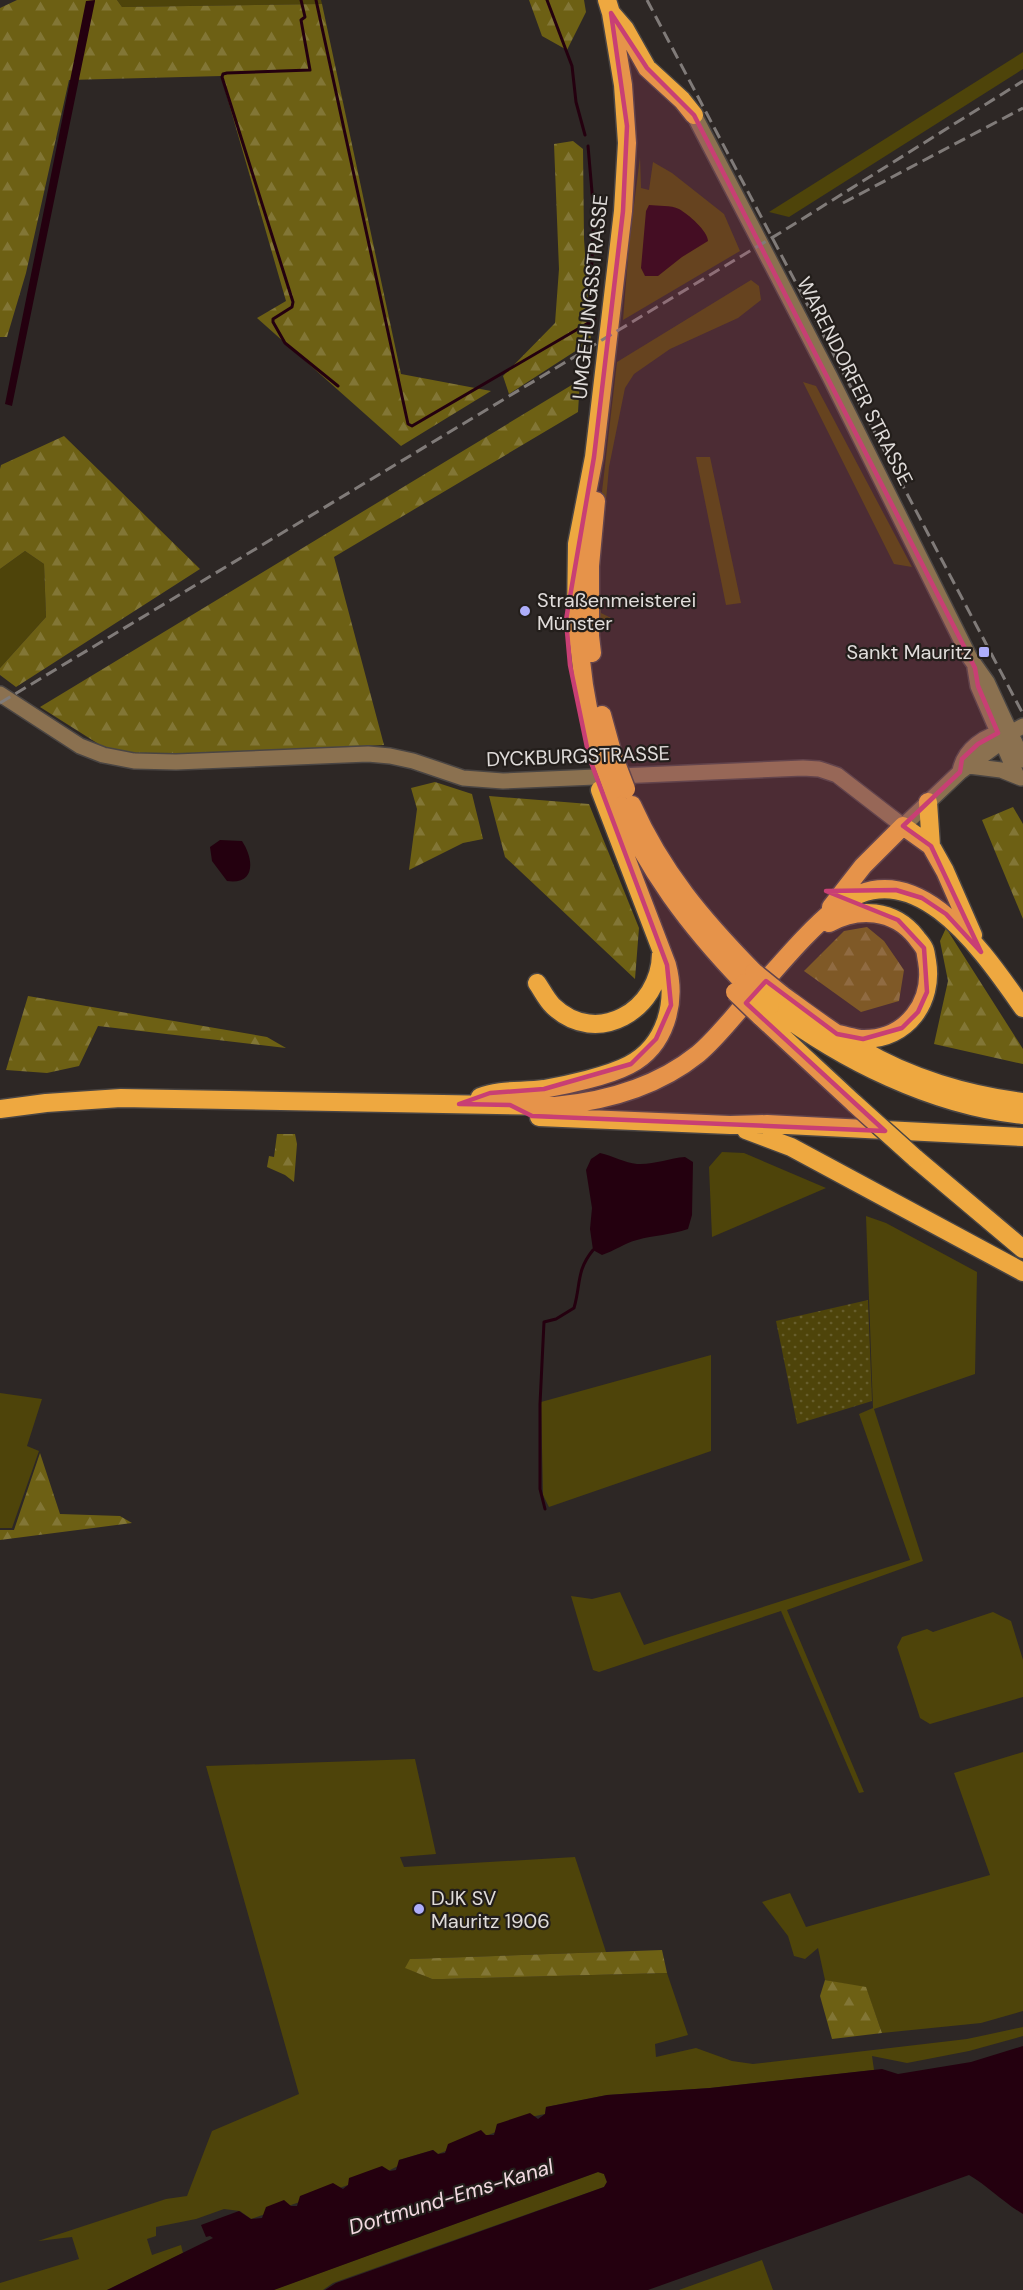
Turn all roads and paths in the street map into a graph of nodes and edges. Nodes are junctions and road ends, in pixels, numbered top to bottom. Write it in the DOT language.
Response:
graph roads {
  1 [pos="609,6"];
  2 [pos="694,115"];
  3 [pos="594,457"];
  4 [pos="0,694"];
  5 [pos="1008,733"];
  6 [pos="601,756"];
  7 [pos="1023,760"];
  8 [pos="964,769"];
  9 [pos="1020,778"];
  10 [pos="613,790"];
  11 [pos="928,802"];
  12 [pos="903,826"];
  13 [pos="617,833"];
  14 [pos="931,846"];
  15 [pos="809,934"];
  16 [pos="662,949"];
  17 [pos="981,952"];
  18 [pos="744,982"];
  19 [pos="537,983"];
  20 [pos="770,1005"];
  21 [pos="1023,1008"];
  22 [pos="837,1034"];
  23 [pos="1023,1102"];
  24 [pos="459,1104"];
  25 [pos="510,1105"];
  26 [pos="0,1109"];
  27 [pos="1023,1115"];
  28 [pos="730,1125"];
  29 [pos="1023,1137"];
  30 [pos="1023,1249"];
  31 [pos="1023,1272"];
  1 -- 2 [label="highway"];
  1 -- 3 [label="highway, UMGEHUNGSSTRASSE"];
  2 -- 5 [label="street, WARENDORFER STRASSE"];
  3 -- 6 [label="highway, UMGEHUNGSSTRASSE"];
  3 -- 6 [label="highway, UMGEHUNGSSTRASSE"];
  4 -- 12 [label="street, DYCKBURGSTRASSE"];
  5 -- 7 [label="street, WARENDORFER STRASSE"];
  5 -- 8 [label="street"];
  5 -- 9 [label="street, WARENDORFER STRASSE"];
  6 -- 10 [label="highway"];
  6 -- 10 [label="highway, bridge"];
  8 -- 9 [label="street"];
  8 -- 11 [label="street"];
  10 -- 13 [label="highway"];
  10 -- 18 [label="highway"];
  11 -- 12 [label="street"];
  11 -- 14 [label="highway"];
  12 -- 14 [label="highway"];
  12 -- 15 [label="highway"];
  13 -- 16 [label="highway"];
  13 -- 18 [label="highway"];
  14 -- 17 [label="highway"];
  15 -- 17 [label="highway"];
  15 -- 22 [label="highway"];
  15 -- 25 [label="highway"];
  16 -- 19 [label="highway"];
  16 -- 24 [label="highway"];
  17 -- 21 [label="highway"];
  18 -- 20 [label="highway, bridge"];
  18 -- 20 [label="highway, bridge"];
  20 -- 22 [label="highway"];
  20 -- 27 [label="highway"];
  20 -- 30 [label="highway, bridge"];
  22 -- 23 [label="highway"];
  24 -- 25 [label="highway"];
  24 -- 26 [label="highway"];
  25 -- 28 [label="highway"];
  28 -- 29 [label="highway"];
  28 -- 31 [label="highway"];
}
